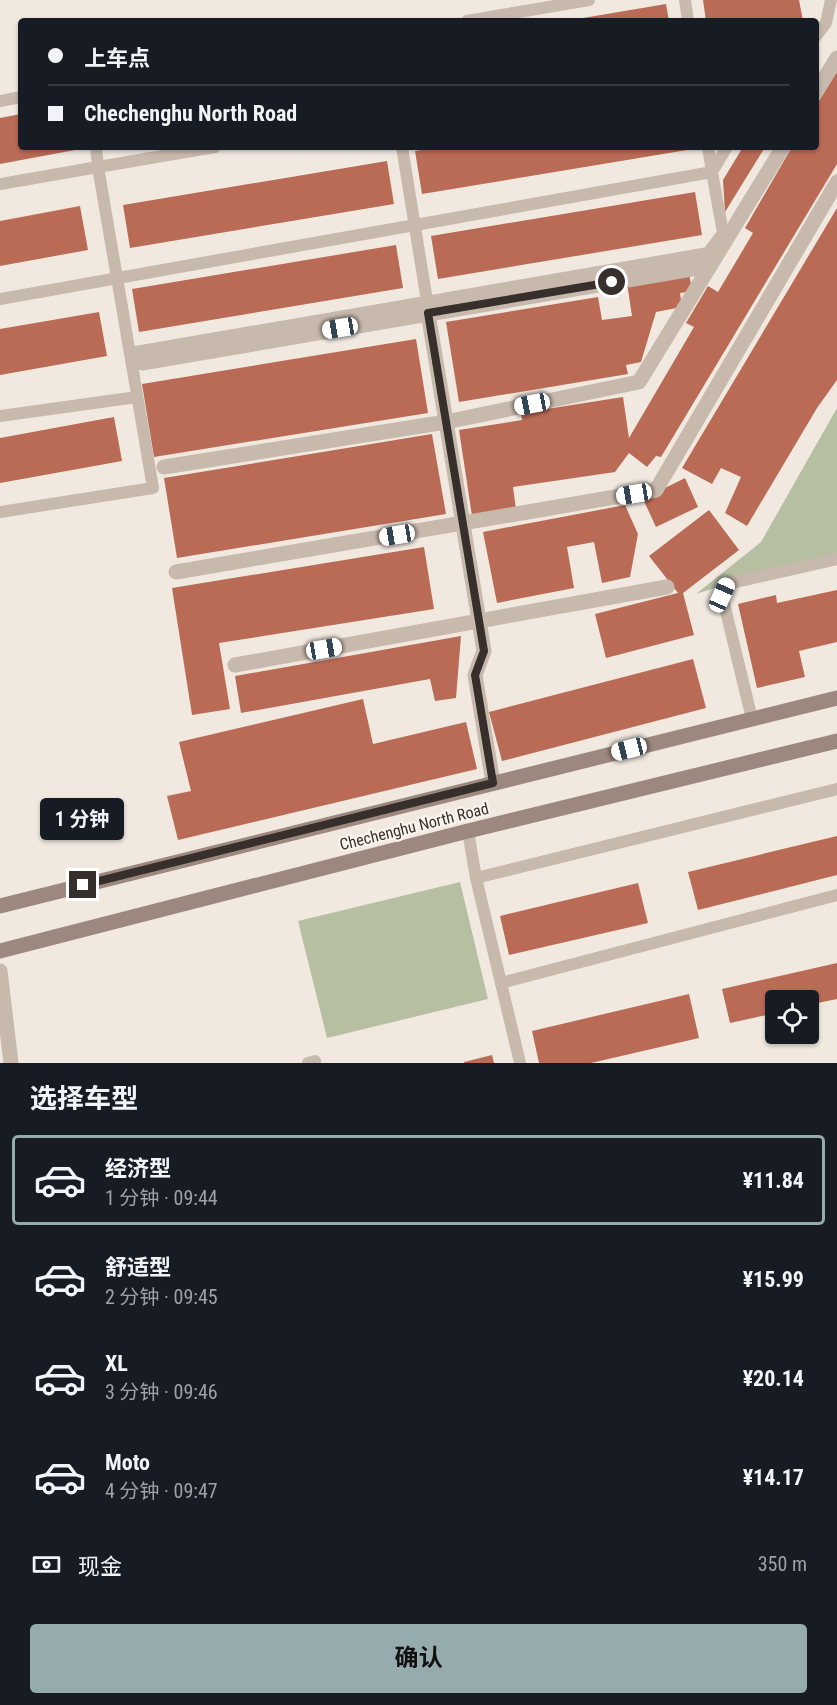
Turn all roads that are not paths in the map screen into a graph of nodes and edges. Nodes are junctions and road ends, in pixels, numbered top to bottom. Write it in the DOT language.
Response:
graph roads {
  1 [pos="589,0"];
  2 [pos="685,0"];
  3 [pos="831,0"];
  4 [pos="484,18"];
  5 [pos="688,18"];
  6 [pos="819,32"];
  7 [pos="837,58"];
  8 [pos="819,87"];
  9 [pos="18,98"];
  10 [pos="0,101"];
  11 [pos="96,150"];
  12 [pos="198,150"];
  13 [pos="402,150"];
  14 [pos="708,150"];
  15 [pos="725,150"];
  16 [pos="781,150"];
  17 [pos="98,168"];
  18 [pos="712,172"];
  19 [pos="837,182"];
  20 [pos="0,184"];
  21 [pos="415,225"];
  22 [pos="704,267"];
  23 [pos="117,279"];
  24 [pos="0,299"];
  25 [pos="428,307"];
  26 [pos="130,353"];
  27 [pos="142,363"];
  28 [pos="137,397"];
  29 [pos="0,416"];
  30 [pos="446,422"];
  31 [pos="164,466"];
  32 [pos="0,512"];
  33 [pos="463,524"];
  34 [pos="837,559"];
  35 [pos="176,572"];
  36 [pos="666,587"];
  37 [pos="479,622"];
  38 [pos="235,665"];
  39 [pos="837,698"];
  40 [pos="752,719"];
  41 [pos="837,741"];
  42 [pos="493,783"];
  43 [pos="837,789"];
  44 [pos="468,831"];
  45 [pos="476,878"];
  46 [pos="837,895"];
  47 [pos="0,906"];
  48 [pos="0,951"];
  49 [pos="0,971"];
  50 [pos="501,983"];
  51 [pos="11,1063"];
  52 [pos="308,1063"];
  53 [pos="315,1063"];
  54 [pos="520,1063"];
  1 -- 4 [label="lane"];
  2 -- 5 [label="lane"];
  3 -- 6 [label="lane"];
  7 -- 8 [label="street"];
  9 -- 10 [label="lane"];
  11 -- 17 [label="lane"];
  12 -- 17 [label="lane"];
  13 -- 21 [label="lane"];
  14 -- 18 [label="lane"];
  15 -- 18 [label="lane"];
  16 -- 30 [label="street"];
  17 -- 20 [label="lane"];
  17 -- 23 [label="lane"];
  18 -- 21 [label="lane"];
  18 -- 25 [label="lane"];
  19 -- 33 [label="street"];
  21 -- 23 [label="lane"];
  21 -- 25 [label="lane"];
  22 -- 25 [label="street"];
  23 -- 24 [label="lane"];
  23 -- 26 [label="lane"];
  25 -- 26 [label="lane"];
  25 -- 27 [label="street"];
  25 -- 30 [label="street"];
  26 -- 28 [label="lane"];
  28 -- 29 [label="lane"];
  28 -- 32 [label="lane"];
  30 -- 31 [label="street"];
  30 -- 33 [label="street"];
  33 -- 35 [label="street"];
  33 -- 37 [label="street"];
  34 -- 40 [label="lane"];
  36 -- 37 [label="street"];
  37 -- 38 [label="street"];
  37 -- 42 [label="street"];
  39 -- 40 [label="main road, Chechenghu North Road"];
  40 -- 42 [label="main road, Chechenghu North Road"];
  41 -- 44 [label="main road, Chechenghu North Road"];
  42 -- 47 [label="main road, Chechenghu North Road"];
  43 -- 45 [label="lane"];
  44 -- 45 [label="lane"];
  44 -- 48 [label="main road, Chechenghu North Road"];
  45 -- 50 [label="lane"];
  46 -- 50 [label="lane"];
  49 -- 51 [label="street"];
  50 -- 54 [label="lane"];
  52 -- 53 [label="lane"];
}
